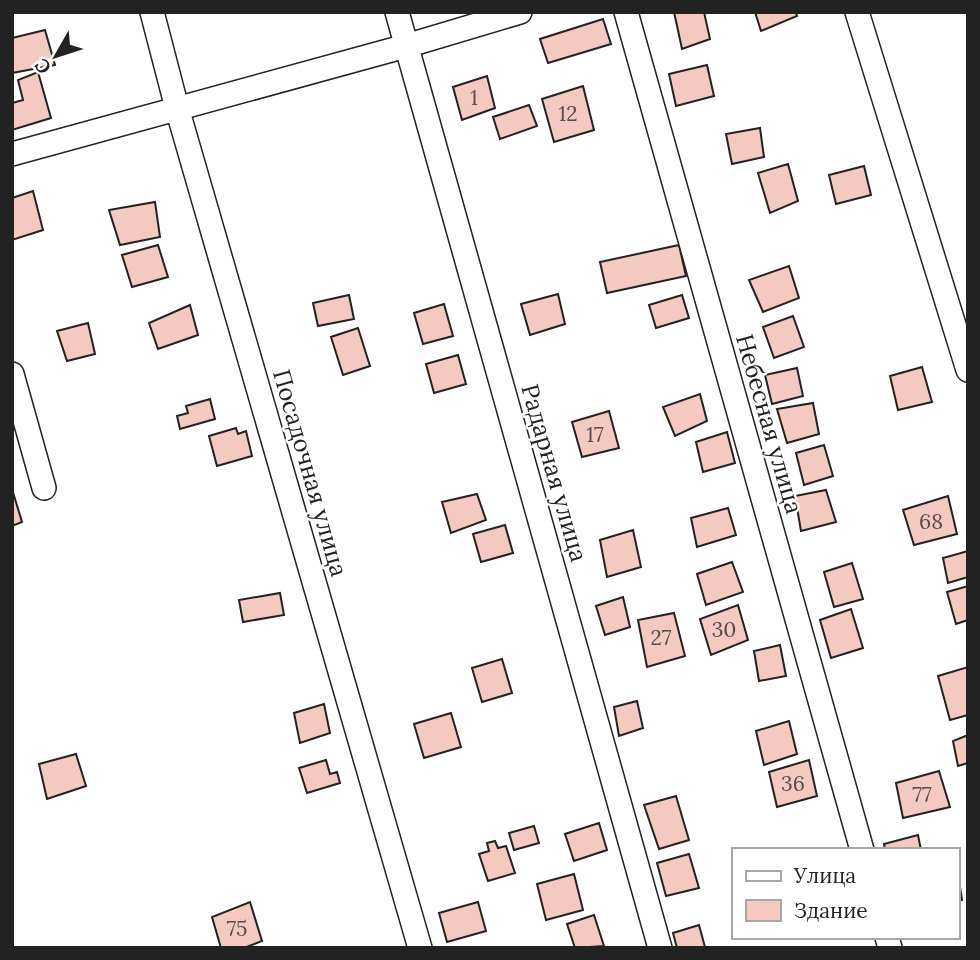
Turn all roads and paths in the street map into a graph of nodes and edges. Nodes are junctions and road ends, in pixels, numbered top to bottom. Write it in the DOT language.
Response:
graph roads {
  1 [pos="152,12"];
  2 [pos="397,12"];
  3 [pos="520,12"];
  4 [pos="626,12"];
  5 [pos="857,12"];
  6 [pos="407,46"];
  7 [pos="177,108"];
  8 [pos="12,154"];
  9 [pos="968,370"];
  10 [pos="12,374"];
  11 [pos="44,488"];
  12 [pos="861,848"];
  13 [pos="420,948"];
  14 [pos="660,948"];
  1 -- 7 [label="street, Посадочная улица"];
  2 -- 6 [label="street, Радарная улица"];
  3 -- 6 [label="street"];
  4 -- 12 [label="street, Небесная улица"];
  5 -- 9 [label="street"];
  6 -- 7 [label="street"];
  6 -- 14 [label="street, Радарная улица"];
  7 -- 8 [label="street"];
  7 -- 13 [label="street, Посадочная улица"];
  10 -- 11 [label="street"];
}
